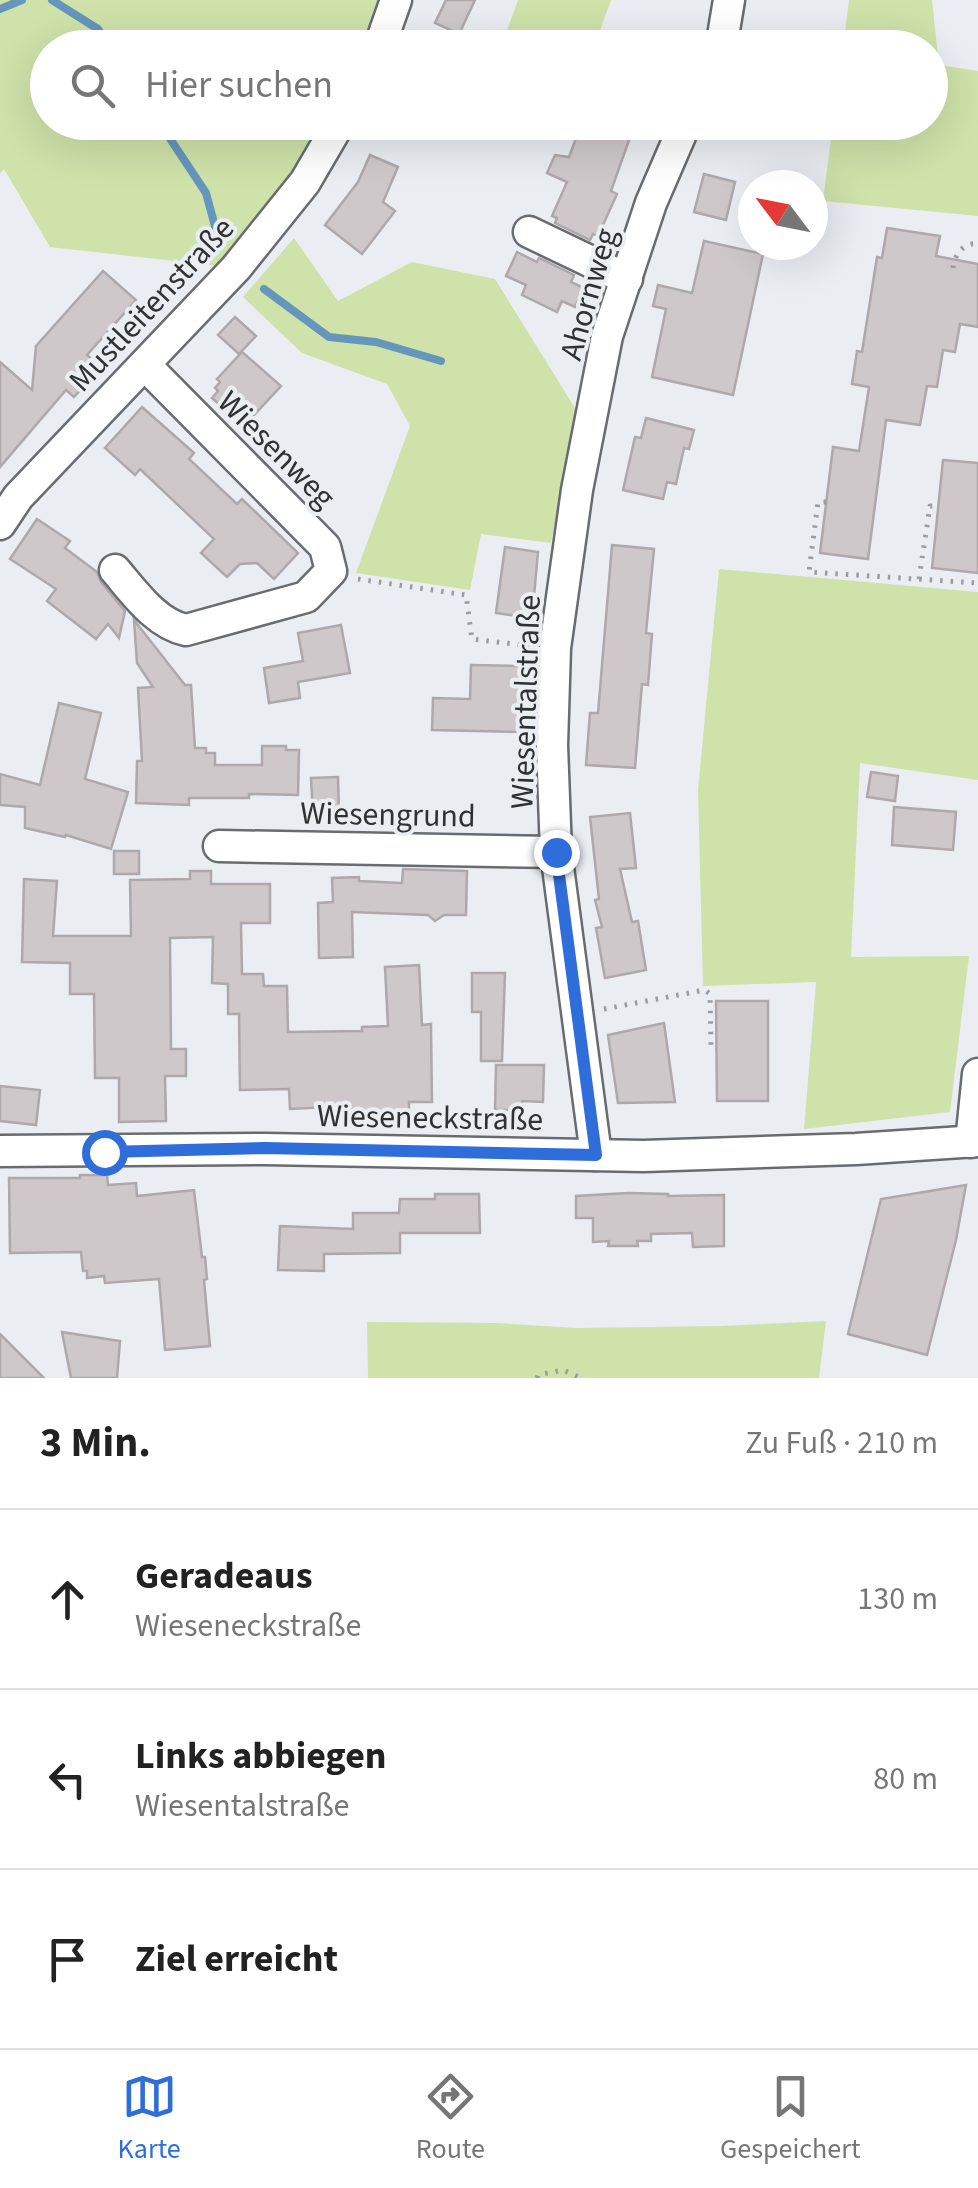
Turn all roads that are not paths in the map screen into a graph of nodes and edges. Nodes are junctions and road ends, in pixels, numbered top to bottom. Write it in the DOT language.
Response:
graph roads {
  1 [pos="396,0"];
  2 [pos="729,0"];
  3 [pos="385,30"];
  4 [pos="724,30"];
  5 [pos="330,140"];
  6 [pos="669,140"];
  7 [pos="529,232"];
  8 [pos="626,279"];
  9 [pos="145,365"];
  10 [pos="577,490"];
  11 [pos="0,524"];
  12 [pos="114,570"];
  13 [pos="219,846"];
  14 [pos="556,852"];
  15 [pos="978,1074"];
  16 [pos="974,1141"];
  17 [pos="0,1151"];
  18 [pos="596,1155"];
  1 -- 3 [label="street"];
  2 -- 4 [label="street"];
  5 -- 9 [label="street, Mustleitenstraße"];
  6 -- 8 [label="street, Ahornweg"];
  7 -- 8 [label="street"];
  8 -- 10 [label="street, Ahornweg"];
  9 -- 11 [label="street, Mustleitenstraße"];
  9 -- 12 [label="street, Wiesenweg"];
  10 -- 14 [label="street, Wiesentalstraße"];
  13 -- 14 [label="street, Wiesengrund"];
  14 -- 18 [label="street, Wiesentalstraße"];
  15 -- 16 [label="street"];
  16 -- 18 [label="street, Wieseneckstraße"];
  17 -- 18 [label="street, Wieseneckstraße"];
}
